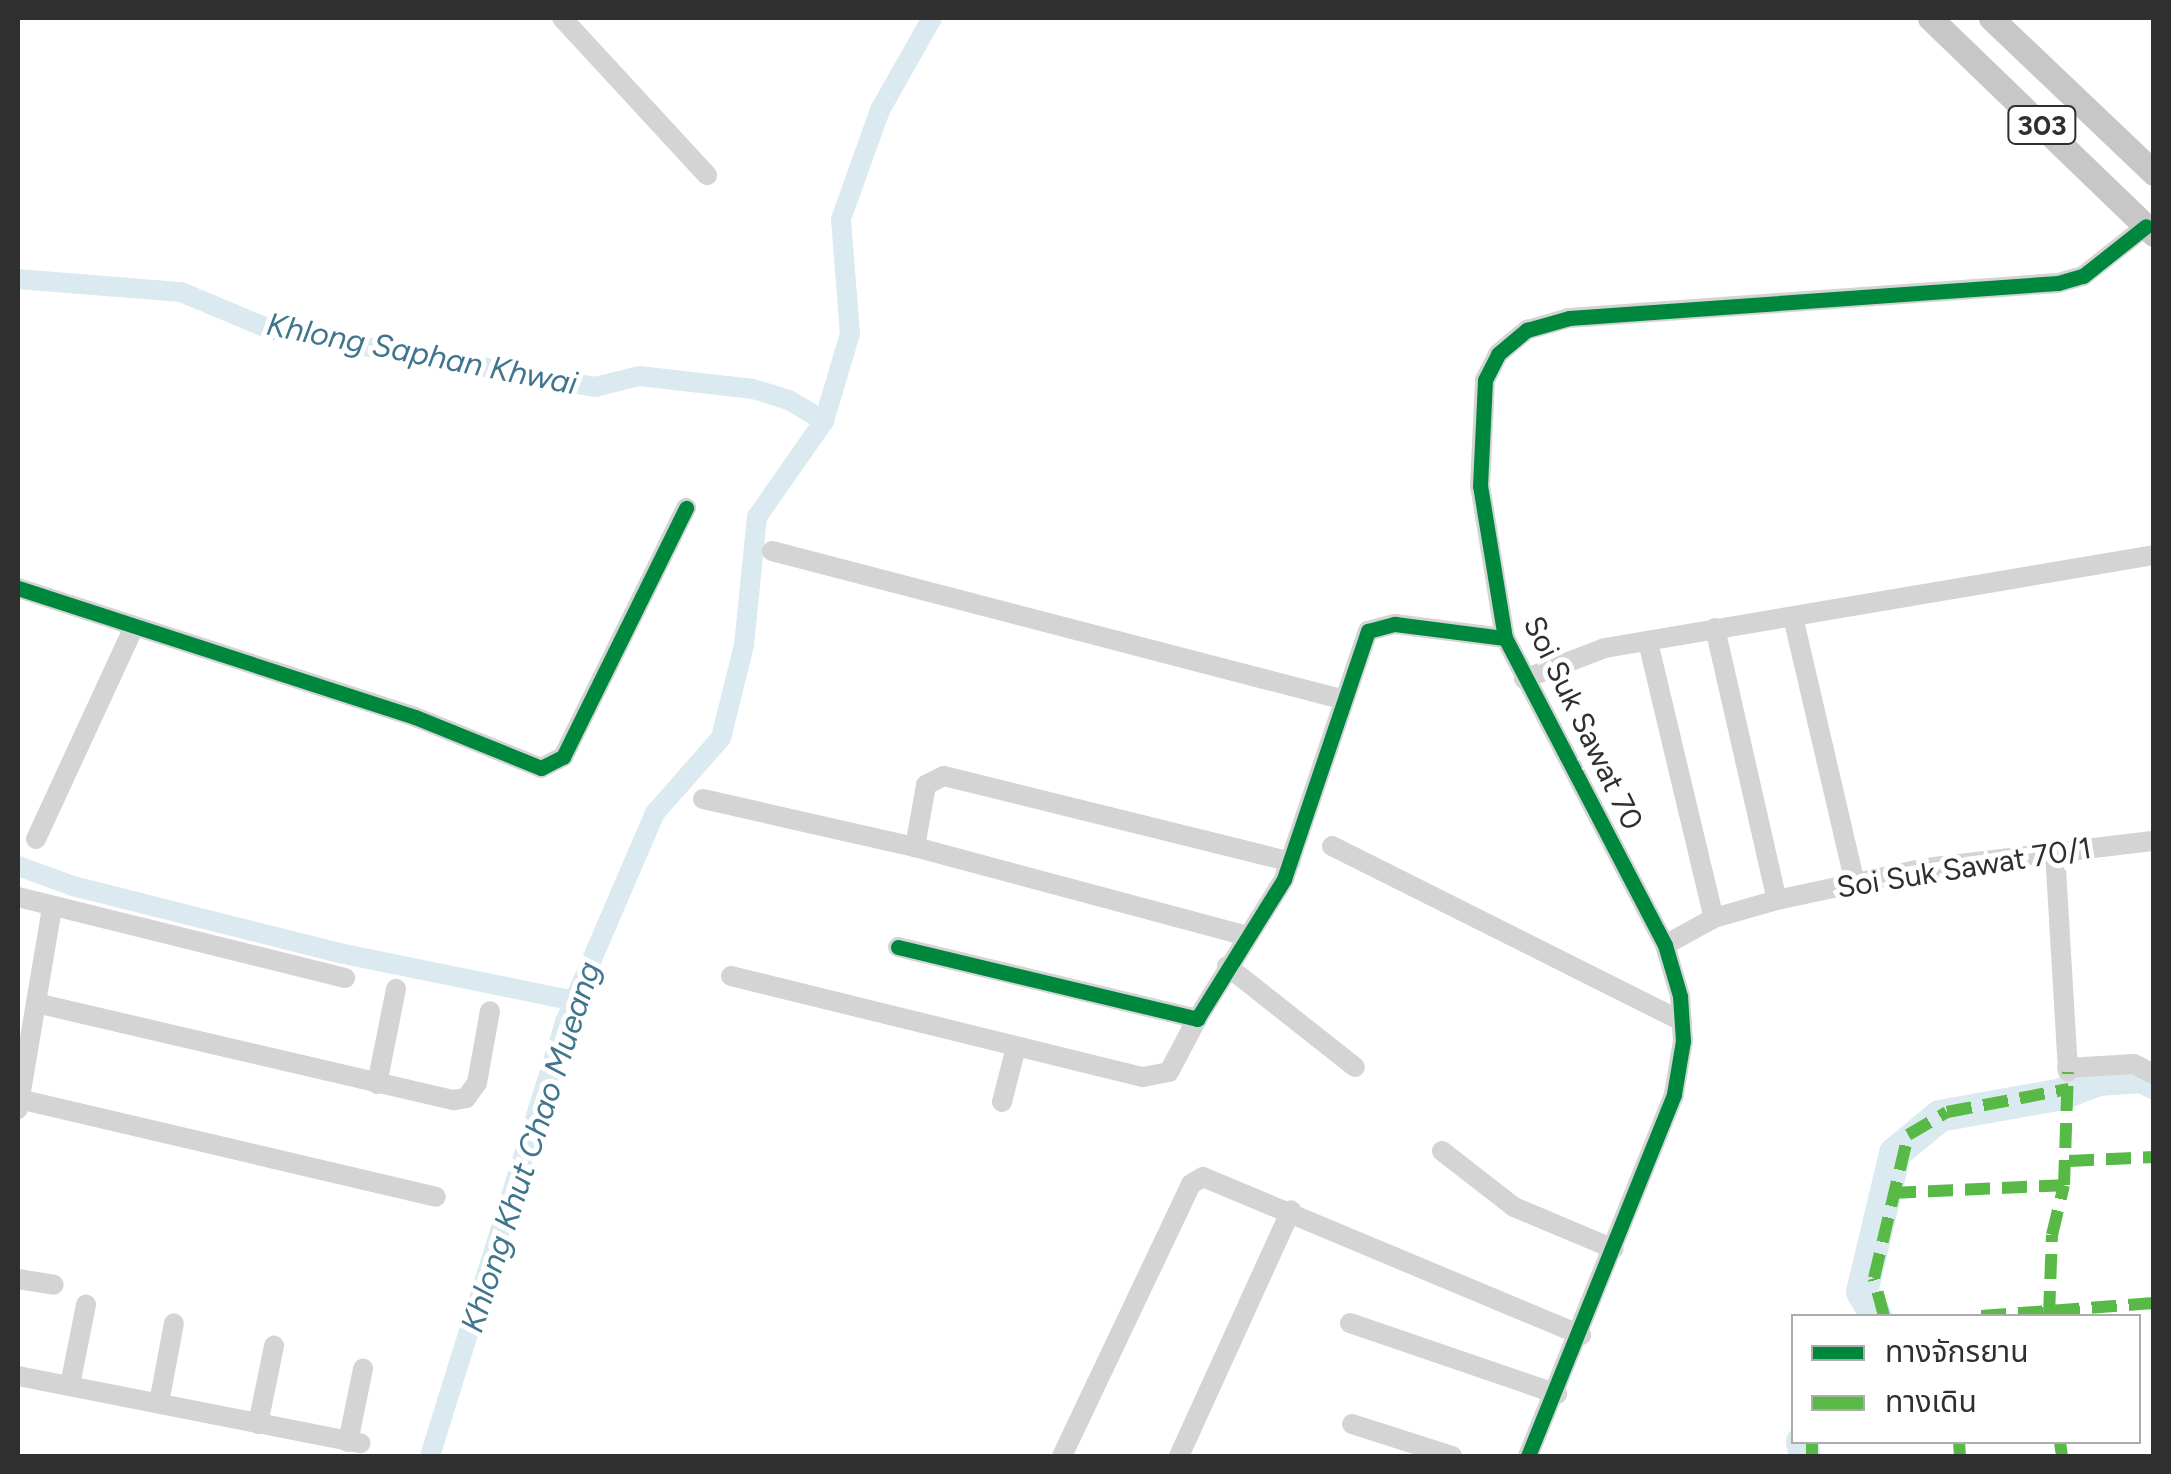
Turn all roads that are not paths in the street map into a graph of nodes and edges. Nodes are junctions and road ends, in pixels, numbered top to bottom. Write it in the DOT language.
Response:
graph roads {
  1 [pos="562,18"];
  2 [pos="1930,18"];
  3 [pos="1991,18"];
  4 [pos="2154,173"];
  5 [pos="707,175"];
  6 [pos="2150,230"];
  7 [pos="686,508"];
  8 [pos="772,552"];
  9 [pos="2154,555"];
  10 [pos="19,595"];
  11 [pos="1793,617"];
  12 [pos="1715,628"];
  13 [pos="133,629"];
  14 [pos="1504,638"];
  15 [pos="1648,642"];
  16 [pos="1524,679"];
  17 [pos="1342,699"];
  18 [pos="703,799"];
  19 [pos="36,838"];
  20 [pos="2154,841"];
  21 [pos="1332,846"];
  22 [pos="916,847"];
  23 [pos="2056,852"];
  24 [pos="1291,862"];
  25 [pos="1854,883"];
  26 [pos="18,896"];
  27 [pos="1777,900"];
  28 [pos="52,906"];
  29 [pos="1714,918"];
  30 [pos="1247,936"];
  31 [pos="1666,944"];
  32 [pos="898,947"];
  33 [pos="1228,966"];
  34 [pos="731,976"];
  35 [pos="345,978"];
  36 [pos="396,989"];
  37 [pos="36,1002"];
  38 [pos="490,1011"];
  39 [pos="1197,1019"];
  40 [pos="1682,1021"];
  41 [pos="1016,1047"];
  42 [pos="1355,1067"];
  43 [pos="2154,1074"];
  44 [pos="377,1084"];
  45 [pos="1002,1102"];
  46 [pos="18,1104"];
  47 [pos="1442,1150"];
  48 [pos="436,1198"];
  49 [pos="1292,1210"];
  50 [pos="1614,1249"];
  51 [pos="18,1278"];
  52 [pos="54,1286"];
  53 [pos="86,1305"];
  54 [pos="174,1323"];
  55 [pos="1350,1323"];
  56 [pos="1581,1335"];
  57 [pos="274,1346"];
  58 [pos="363,1368"];
  59 [pos="18,1376"];
  60 [pos="70,1385"];
  61 [pos="1557,1394"];
  62 [pos="159,1404"];
  63 [pos="258,1424"];
  64 [pos="1352,1424"];
  65 [pos="1062,1456"];
  66 [pos="1179,1456"];
  67 [pos="1452,1456"];
  68 [pos="1528,1456"];
  1 -- 5 [label="street"];
  2 -- 6 [label="main road, 303"];
  3 -- 4 [label="main road, 303"];
  6 -- 14 [label="street, Soi Suk Sawat 70"];
  7 -- 13 [label="street"];
  8 -- 17 [label="street"];
  9 -- 11 [label="street"];
  10 -- 13 [label="street"];
  11 -- 12 [label="street"];
  11 -- 25 [label="street"];
  12 -- 15 [label="street"];
  12 -- 27 [label="street"];
  13 -- 19 [label="street"];
  14 -- 16 [label="street, Soi Suk Sawat 70"];
  14 -- 17 [label="street"];
  15 -- 16 [label="street"];
  15 -- 29 [label="street"];
  16 -- 31 [label="street, Soi Suk Sawat 70"];
  17 -- 24 [label="street"];
  18 -- 22 [label="street"];
  20 -- 23 [label="street, Soi Suk Sawat 70/1"];
  21 -- 40 [label="street"];
  22 -- 24 [label="street"];
  22 -- 30 [label="street"];
  23 -- 25 [label="street, Soi Suk Sawat 70/1"];
  23 -- 43 [label="street"];
  24 -- 30 [label="street"];
  25 -- 27 [label="street, Soi Suk Sawat 70/1"];
  26 -- 28 [label="street"];
  27 -- 29 [label="street, Soi Suk Sawat 70/1"];
  28 -- 35 [label="street"];
  28 -- 37 [label="street"];
  29 -- 31 [label="street, Soi Suk Sawat 70/1"];
  30 -- 33 [label="street"];
  31 -- 40 [label="street, Soi Suk Sawat 70"];
  32 -- 39 [label="street"];
  33 -- 39 [label="street"];
  33 -- 42 [label="street"];
  34 -- 41 [label="street"];
  36 -- 44 [label="street"];
  37 -- 44 [label="street"];
  37 -- 46 [label="street"];
  38 -- 44 [label="street"];
  39 -- 41 [label="street"];
  40 -- 50 [label="street, Soi Suk Sawat 70"];
  41 -- 45 [label="street"];
  46 -- 48 [label="street"];
  47 -- 50 [label="street"];
  49 -- 56 [label="street"];
  49 -- 65 [label="street"];
  49 -- 66 [label="street"];
  50 -- 56 [label="street, Soi Suk Sawat 70"];
  51 -- 52 [label="street"];
  53 -- 60 [label="street"];
  54 -- 62 [label="street"];
  55 -- 61 [label="street"];
  56 -- 61 [label="street, Soi Suk Sawat 70"];
  57 -- 63 [label="street"];
  58 -- 63 [label="street"];
  59 -- 60 [label="street"];
  60 -- 62 [label="street"];
  61 -- 68 [label="street, Soi Suk Sawat 70"];
  62 -- 63 [label="street"];
  64 -- 67 [label="street"];
}
